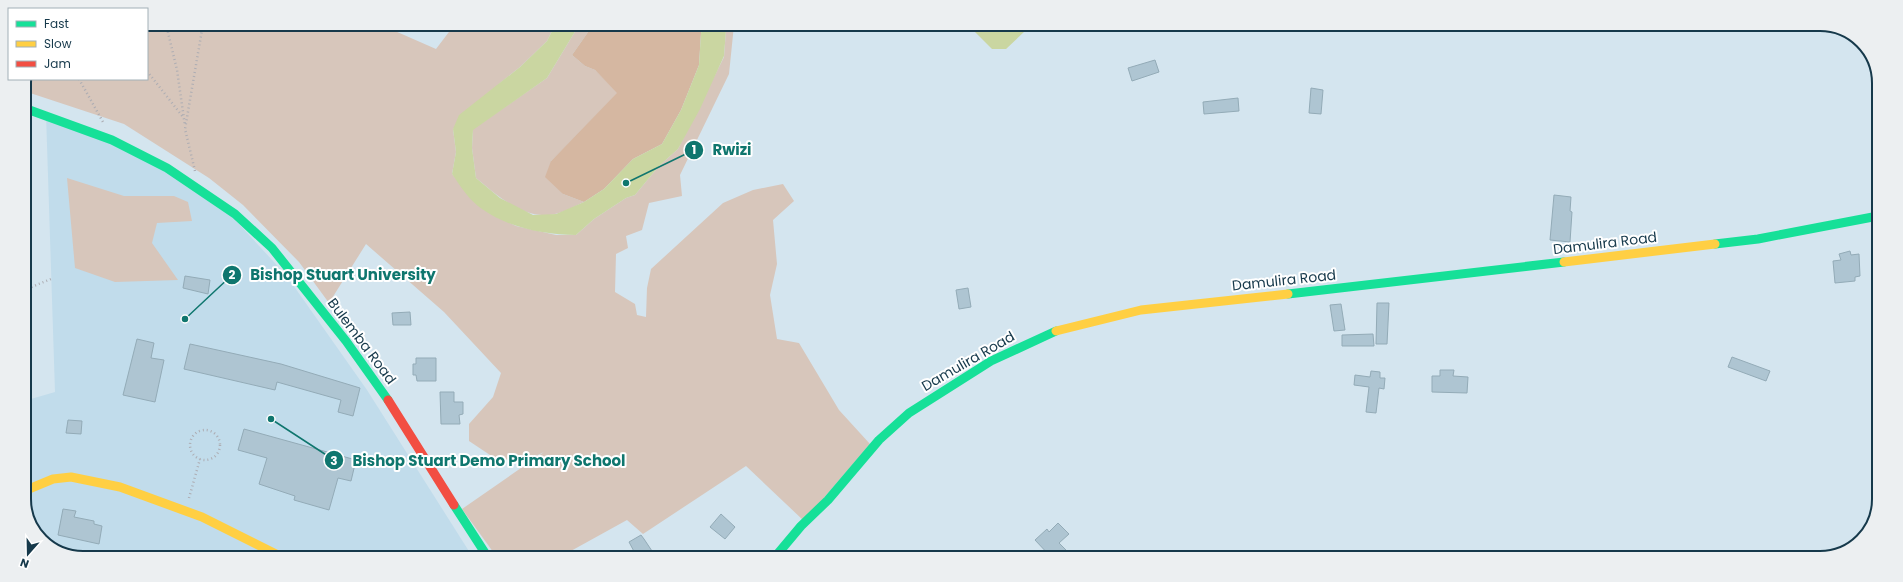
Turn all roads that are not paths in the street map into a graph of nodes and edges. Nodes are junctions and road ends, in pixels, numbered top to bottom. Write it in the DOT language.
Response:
graph roads {
  1 [pos="31,111"];
  2 [pos="1872,217"];
  3 [pos="31,488"];
  4 [pos="270,551"];
  5 [pos="483,551"];
  6 [pos="780,551"];
  1 -- 5 [label="street, Bulemba Road"];
  2 -- 6 [label="street, Damulira Road"];
  3 -- 4 [label="street"];
}
